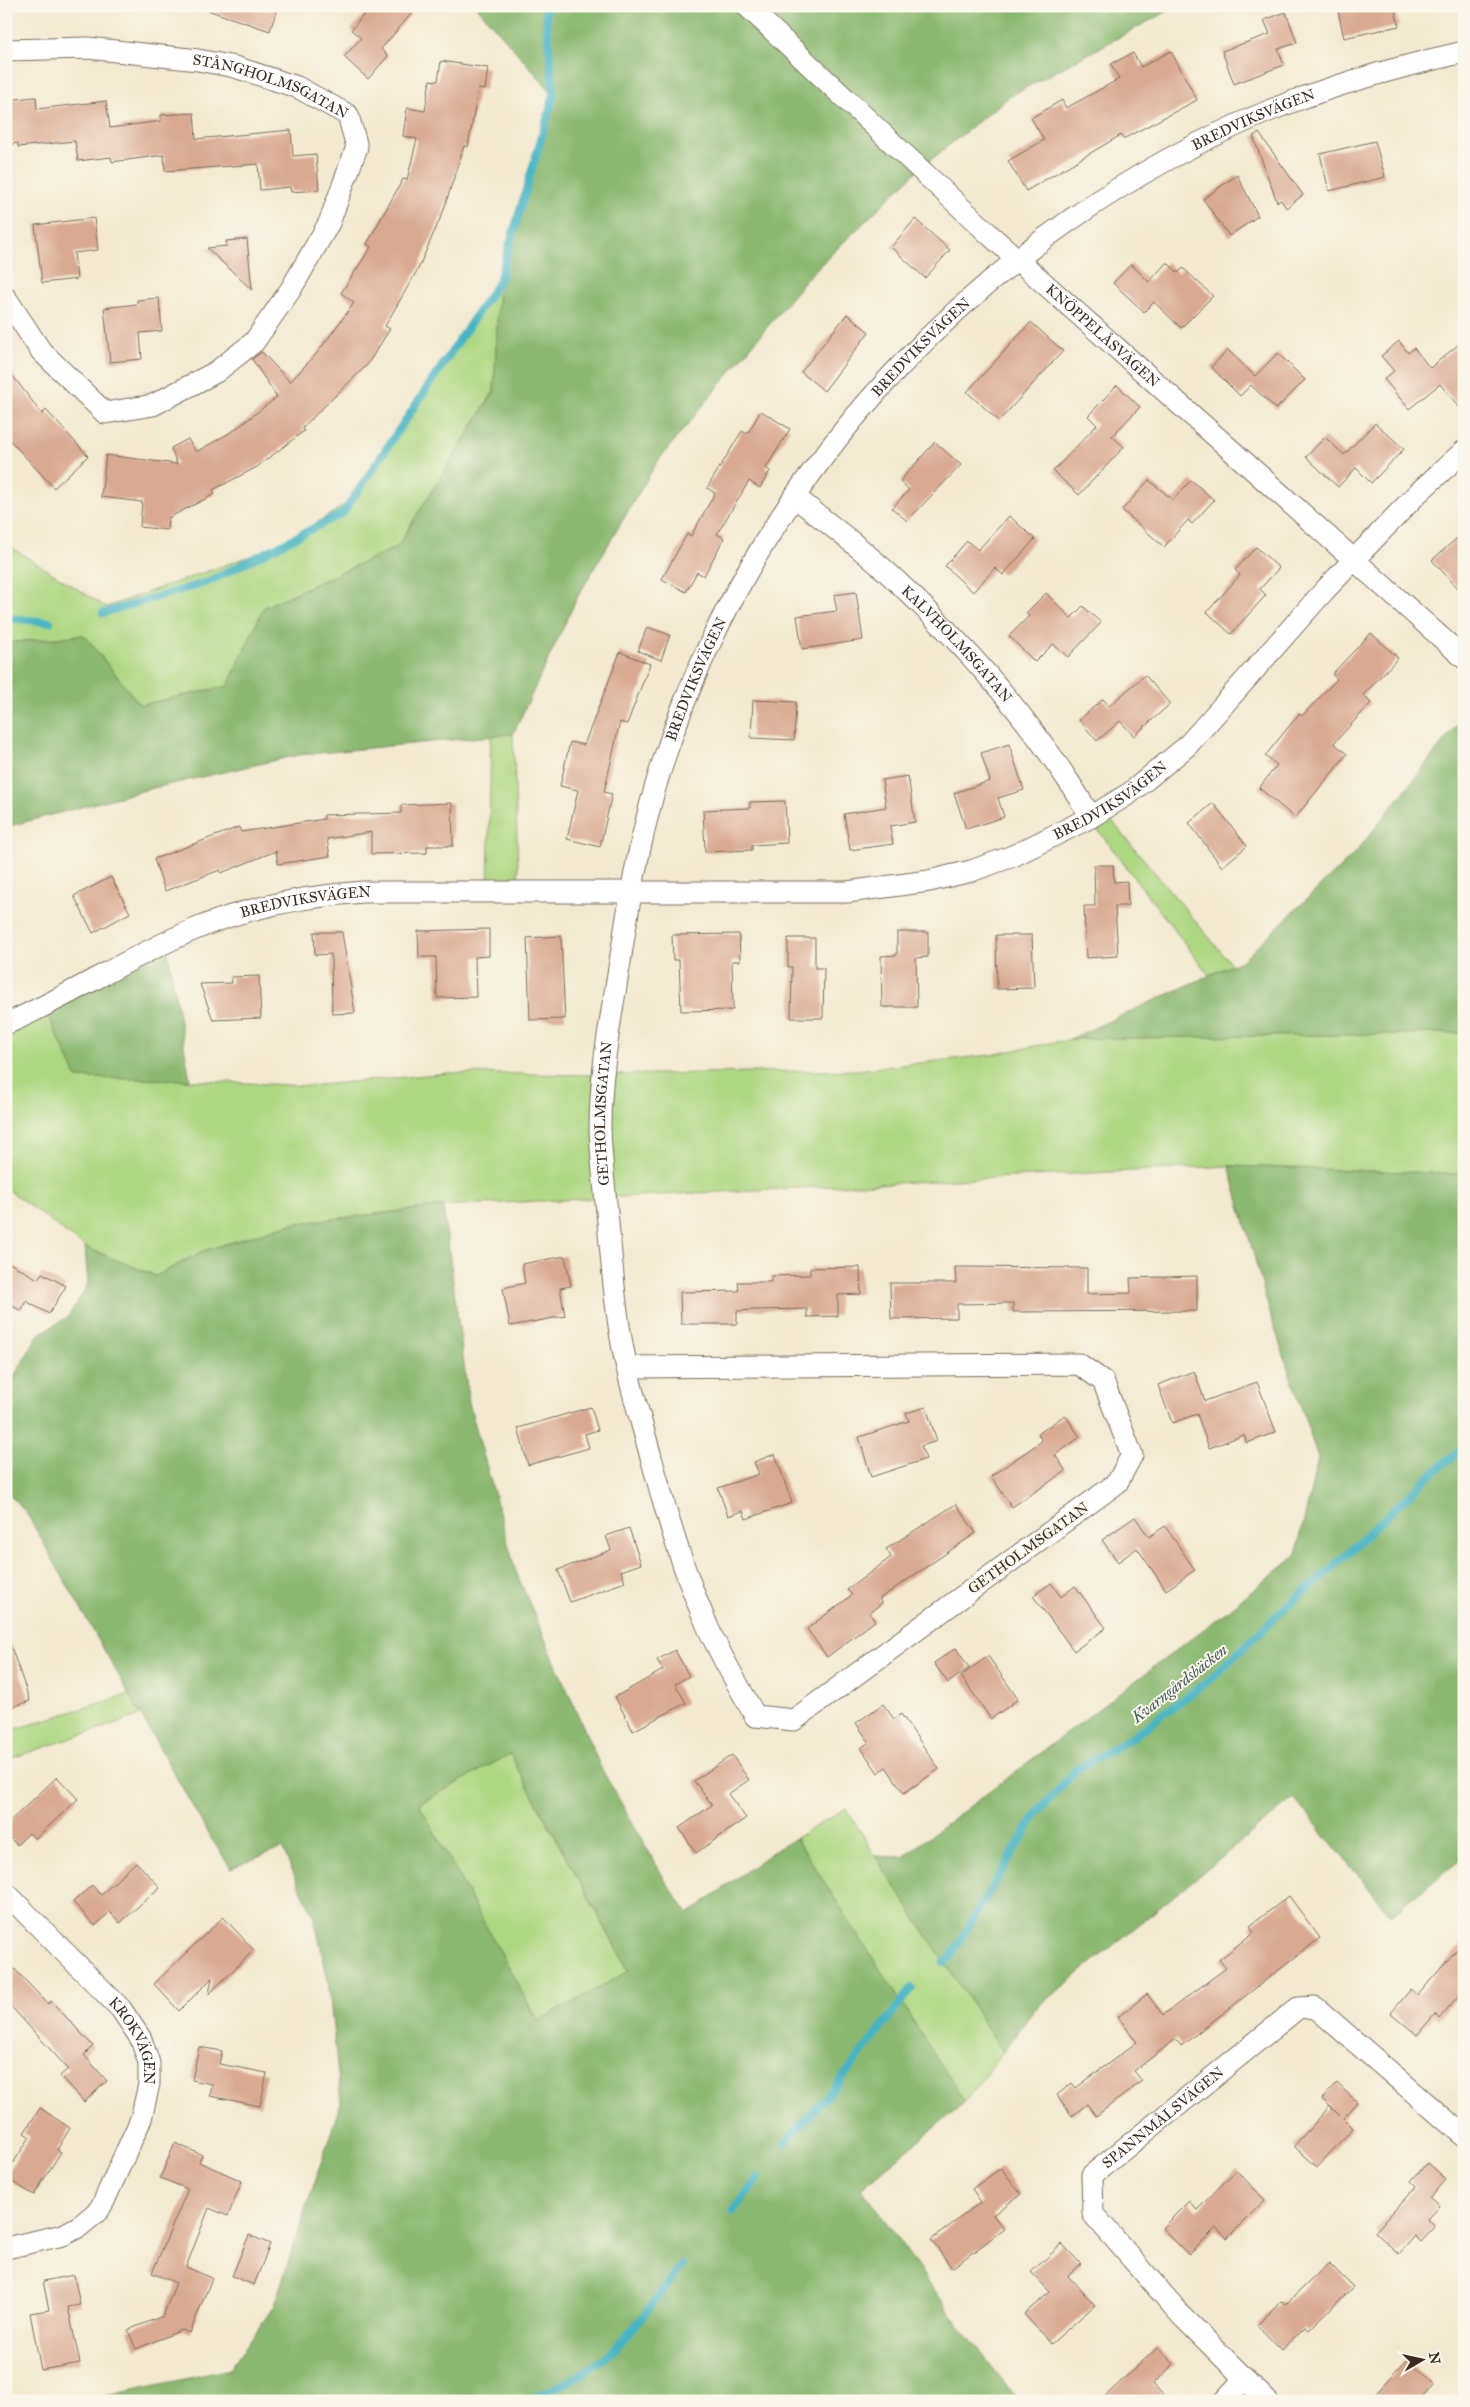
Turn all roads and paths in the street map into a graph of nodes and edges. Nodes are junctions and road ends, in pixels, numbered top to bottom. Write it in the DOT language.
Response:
graph roads {
  1 [pos="747,6"];
  2 [pos="6,50"];
  3 [pos="1464,52"];
  4 [pos="1017,259"];
  5 [pos="6,298"];
  6 [pos="1464,451"];
  7 [pos="795,497"];
  8 [pos="1353,560"];
  9 [pos="1464,658"];
  10 [pos="1091,817"];
  11 [pos="631,892"];
  12 [pos="6,1024"];
  13 [pos="626,1367"];
  14 [pos="6,1893"];
  15 [pos="1464,2136"];
  16 [pos="6,2248"];
  17 [pos="1245,2378"];
  18 [pos="1224,2401"];
  19 [pos="1267,2401"];
  1 -- 4 [label="street, KNÖPPELÅSVÄGEN"];
  2 -- 5 [label="street, STÅNGHOLMSGATAN"];
  3 -- 4 [label="street, BREDVIKSVÄGEN"];
  4 -- 7 [label="street, BREDVIKSVÄGEN"];
  4 -- 8 [label="street, KNÖPPELÅSVÄGEN"];
  6 -- 8 [label="street, BREDVIKSVÄGEN"];
  7 -- 10 [label="street, KALVHOLMSGATAN"];
  7 -- 11 [label="street, BREDVIKSVÄGEN"];
  8 -- 9 [label="street, KNÖPPELÅSVÄGEN"];
  8 -- 10 [label="street, BREDVIKSVÄGEN"];
  10 -- 11 [label="street, BREDVIKSVÄGEN"];
  11 -- 12 [label="street, BREDVIKSVÄGEN"];
  11 -- 13 [label="street, GETHOLMSGATAN"];
  13 -- 13 [label="street, GETHOLMSGATAN"];
  14 -- 16 [label="street, KROKVÄGEN"];
  15 -- 17 [label="street, SPANNMÅLSVÄGEN"];
  17 -- 18 [label="street"];
  17 -- 19 [label="street, SPANNMÅLSVÄGEN"];
}
